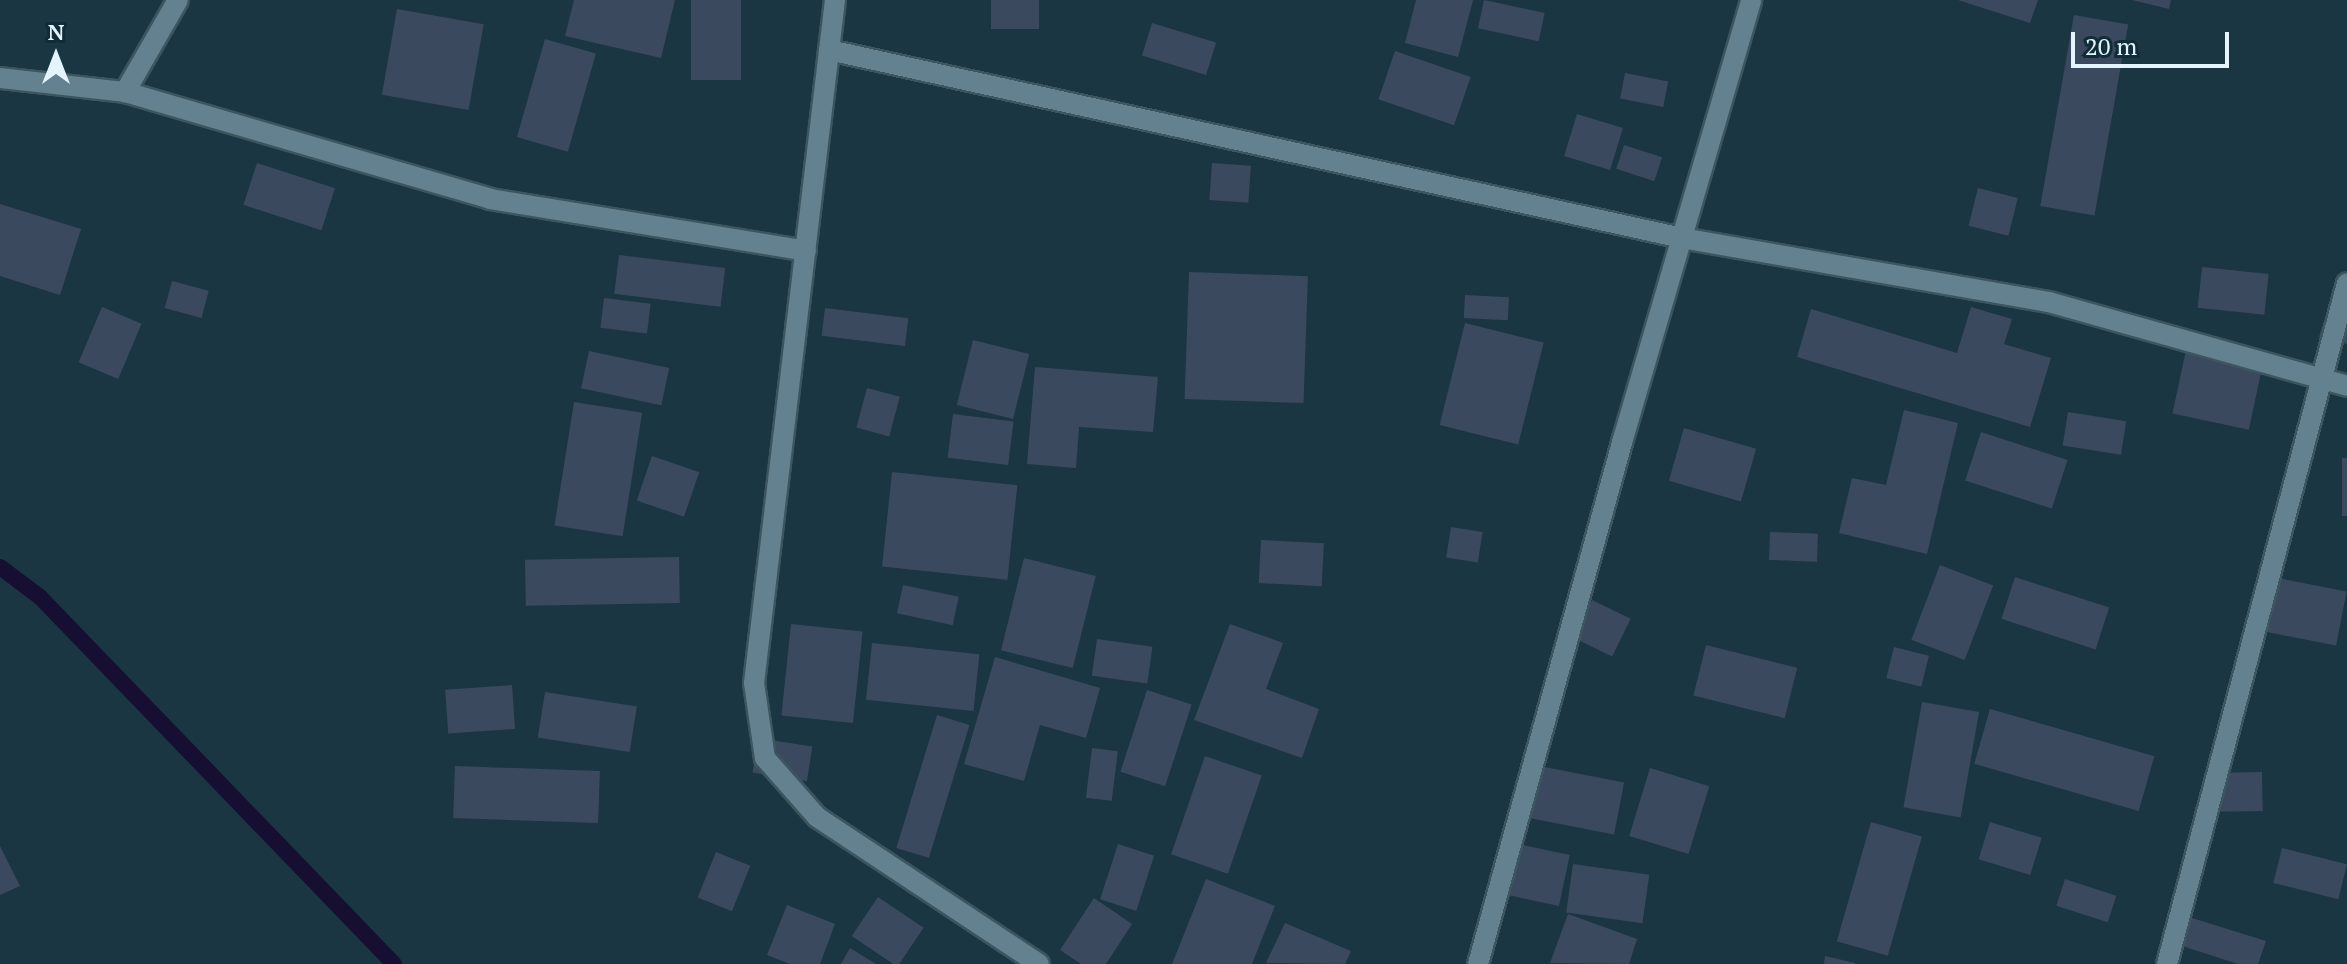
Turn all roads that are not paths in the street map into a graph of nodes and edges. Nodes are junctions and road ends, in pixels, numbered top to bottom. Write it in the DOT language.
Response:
graph roads {
  1 [pos="178,0"];
  2 [pos="835,0"];
  3 [pos="1751,0"];
  4 [pos="829,50"];
  5 [pos="0,78"];
  6 [pos="125,92"];
  7 [pos="1682,238"];
  8 [pos="806,251"];
  9 [pos="2347,283"];
  10 [pos="2322,378"];
  11 [pos="2347,386"];
  12 [pos="1039,964"];
  13 [pos="1478,964"];
  14 [pos="2167,964"];
  1 -- 6 [label="street"];
  2 -- 4 [label="street"];
  3 -- 7 [label="street"];
  4 -- 7 [label="street"];
  4 -- 8 [label="street"];
  5 -- 6 [label="street"];
  6 -- 8 [label="street"];
  7 -- 10 [label="street"];
  7 -- 13 [label="street"];
  8 -- 12 [label="street"];
  9 -- 10 [label="street"];
  10 -- 11 [label="street"];
  10 -- 14 [label="street"];
}
